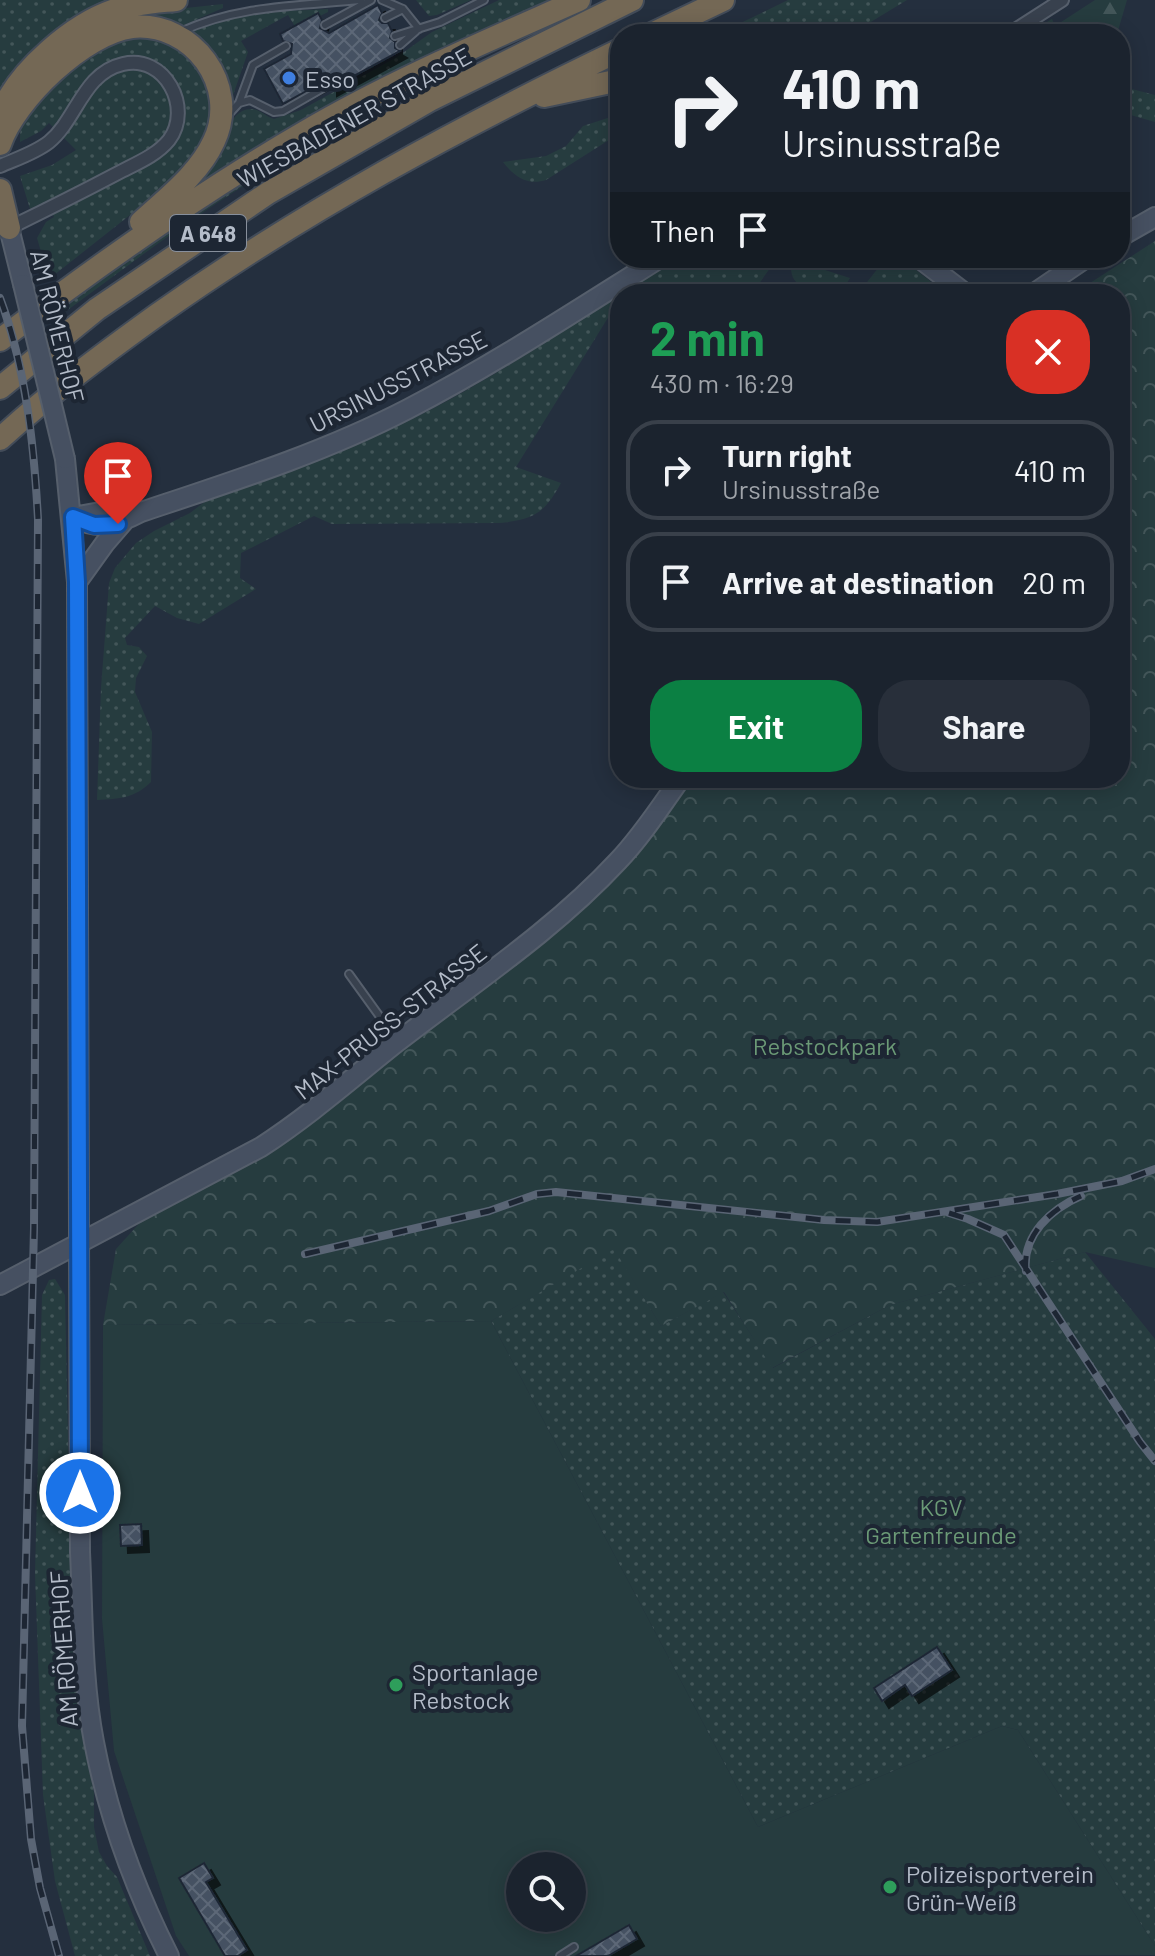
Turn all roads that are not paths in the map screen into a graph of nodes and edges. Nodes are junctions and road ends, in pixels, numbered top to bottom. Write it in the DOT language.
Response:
graph roads {
  1 [pos="176,0"];
  2 [pos="361,0"];
  3 [pos="371,0"];
  4 [pos="382,0"];
  5 [pos="484,0"];
  6 [pos="579,0"];
  7 [pos="632,0"];
  8 [pos="723,0"];
  9 [pos="1062,0"];
  10 [pos="403,9"];
  11 [pos="385,18"];
  12 [pos="673,24"];
  13 [pos="1025,24"];
  14 [pos="325,25"];
  15 [pos="419,29"];
  16 [pos="173,35"];
  17 [pos="395,36"];
  18 [pos="400,45"];
  19 [pos="286,46"];
  20 [pos="610,55"];
  21 [pos="312,82"];
  22 [pos="610,82"];
  23 [pos="325,87"];
  24 [pos="318,92"];
  25 [pos="239,103"];
  26 [pos="507,104"];
  27 [pos="0,117"];
  28 [pos="221,122"];
  29 [pos="0,144"];
  30 [pos="0,166"];
  31 [pos="0,193"];
  32 [pos="1155,217"];
  33 [pos="9,228"];
  34 [pos="1130,231"];
  35 [pos="644,268"];
  36 [pos="932,268"];
  37 [pos="1071,268"];
  38 [pos="82,277"];
  39 [pos="618,284"];
  40 [pos="953,284"];
  41 [pos="1048,284"];
  42 [pos="610,289"];
  43 [pos="0,340"];
  44 [pos="0,388"];
  45 [pos="0,439"];
  46 [pos="132,516"];
  47 [pos="73,517"];
  48 [pos="77,582"];
  49 [pos="673,788"];
  50 [pos="349,974"];
  51 [pos="398,1042"];
  52 [pos="80,1242"];
  53 [pos="0,1285"];
  54 [pos="574,1947"];
  55 [pos="169,1956"];
  56 [pos="560,1956"];
  1 -- 27 [label="highway"];
  2 -- 16 [label="lane"];
  3 -- 14 [label="lane"];
  4 -- 10 [label="lane"];
  5 -- 15 [label="lane"];
  6 -- 38 [label="highway"];
  7 -- 44 [label="highway, WIESBADENER STRASSE / A 648"];
  8 -- 12 [label="highway"];
  9 -- 13 [label="street"];
  10 -- 11 [label="lane"];
  10 -- 15 [label="lane"];
  15 -- 17 [label="lane"];
  15 -- 18 [label="lane"];
  16 -- 28 [label="highway"];
  16 -- 29 [label="highway"];
  19 -- 25 [label="lane"];
  20 -- 26 [label="highway, A 648"];
  21 -- 24 [label="lane"];
  22 -- 26 [label="highway"];
  23 -- 24 [label="lane"];
  24 -- 25 [label="lane"];
  25 -- 28 [label="lane"];
  26 -- 45 [label="highway, A 648"];
  28 -- 38 [label="highway"];
  30 -- 33 [label="street"];
  31 -- 33 [label="highway"];
  32 -- 34 [label="main road"];
  33 -- 47 [label="main road, AM RÖMERHOF, bridge"];
  35 -- 39 [label="main road, URSINUSSTRASSE"];
  36 -- 40 [label="main road"];
  37 -- 41 [label="main road"];
  38 -- 43 [label="highway"];
  42 -- 46 [label="main road, URSINUSSTRASSE"];
  46 -- 47 [label="main road, URSINUSSTRASSE"];
  46 -- 48 [label="main road"];
  47 -- 48 [label="main road, AM RÖMERHOF"];
  48 -- 52 [label="main road, AM RÖMERHOF"];
  49 -- 51 [label="main road, MAX-PRUSS-STRASSE"];
  50 -- 51 [label="lane"];
  51 -- 52 [label="main road, MAX-PRUSS-STRASSE"];
  52 -- 53 [label="main road, MAX-PRUSS-STRASSE"];
  52 -- 55 [label="main road, AM RÖMERHOF"];
  54 -- 56 [label="lane"];
}
